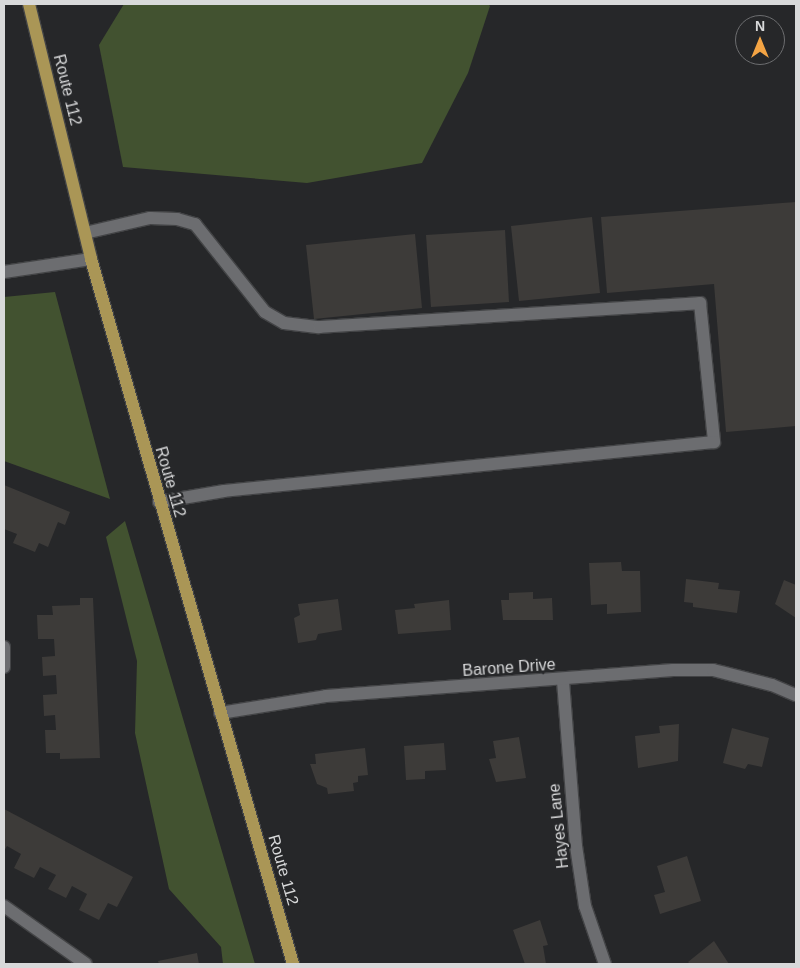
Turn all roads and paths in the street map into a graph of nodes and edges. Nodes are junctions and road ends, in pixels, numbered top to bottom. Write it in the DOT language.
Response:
graph roads {
  1 [pos="29,4"];
  2 [pos="85,233"];
  3 [pos="91,259"];
  4 [pos="4,272"];
  5 [pos="159,502"];
  6 [pos="4,648"];
  7 [pos="4,668"];
  8 [pos="563,681"];
  9 [pos="796,695"];
  10 [pos="220,713"];
  11 [pos="4,906"];
  12 [pos="86,964"];
  13 [pos="294,964"];
  14 [pos="605,964"];
  1 -- 2 [label="main road, Route 112"];
  2 -- 3 [label="main road, Route 112"];
  2 -- 5 [label="street"];
  3 -- 4 [label="street"];
  3 -- 5 [label="main road, Route 112"];
  5 -- 10 [label="main road, Route 112"];
  6 -- 7 [label="street"];
  8 -- 9 [label="street, Barone Drive"];
  8 -- 10 [label="street, Barone Drive"];
  8 -- 14 [label="street, Hayes Lane"];
  10 -- 13 [label="main road, Route 112"];
  11 -- 12 [label="street"];
}
